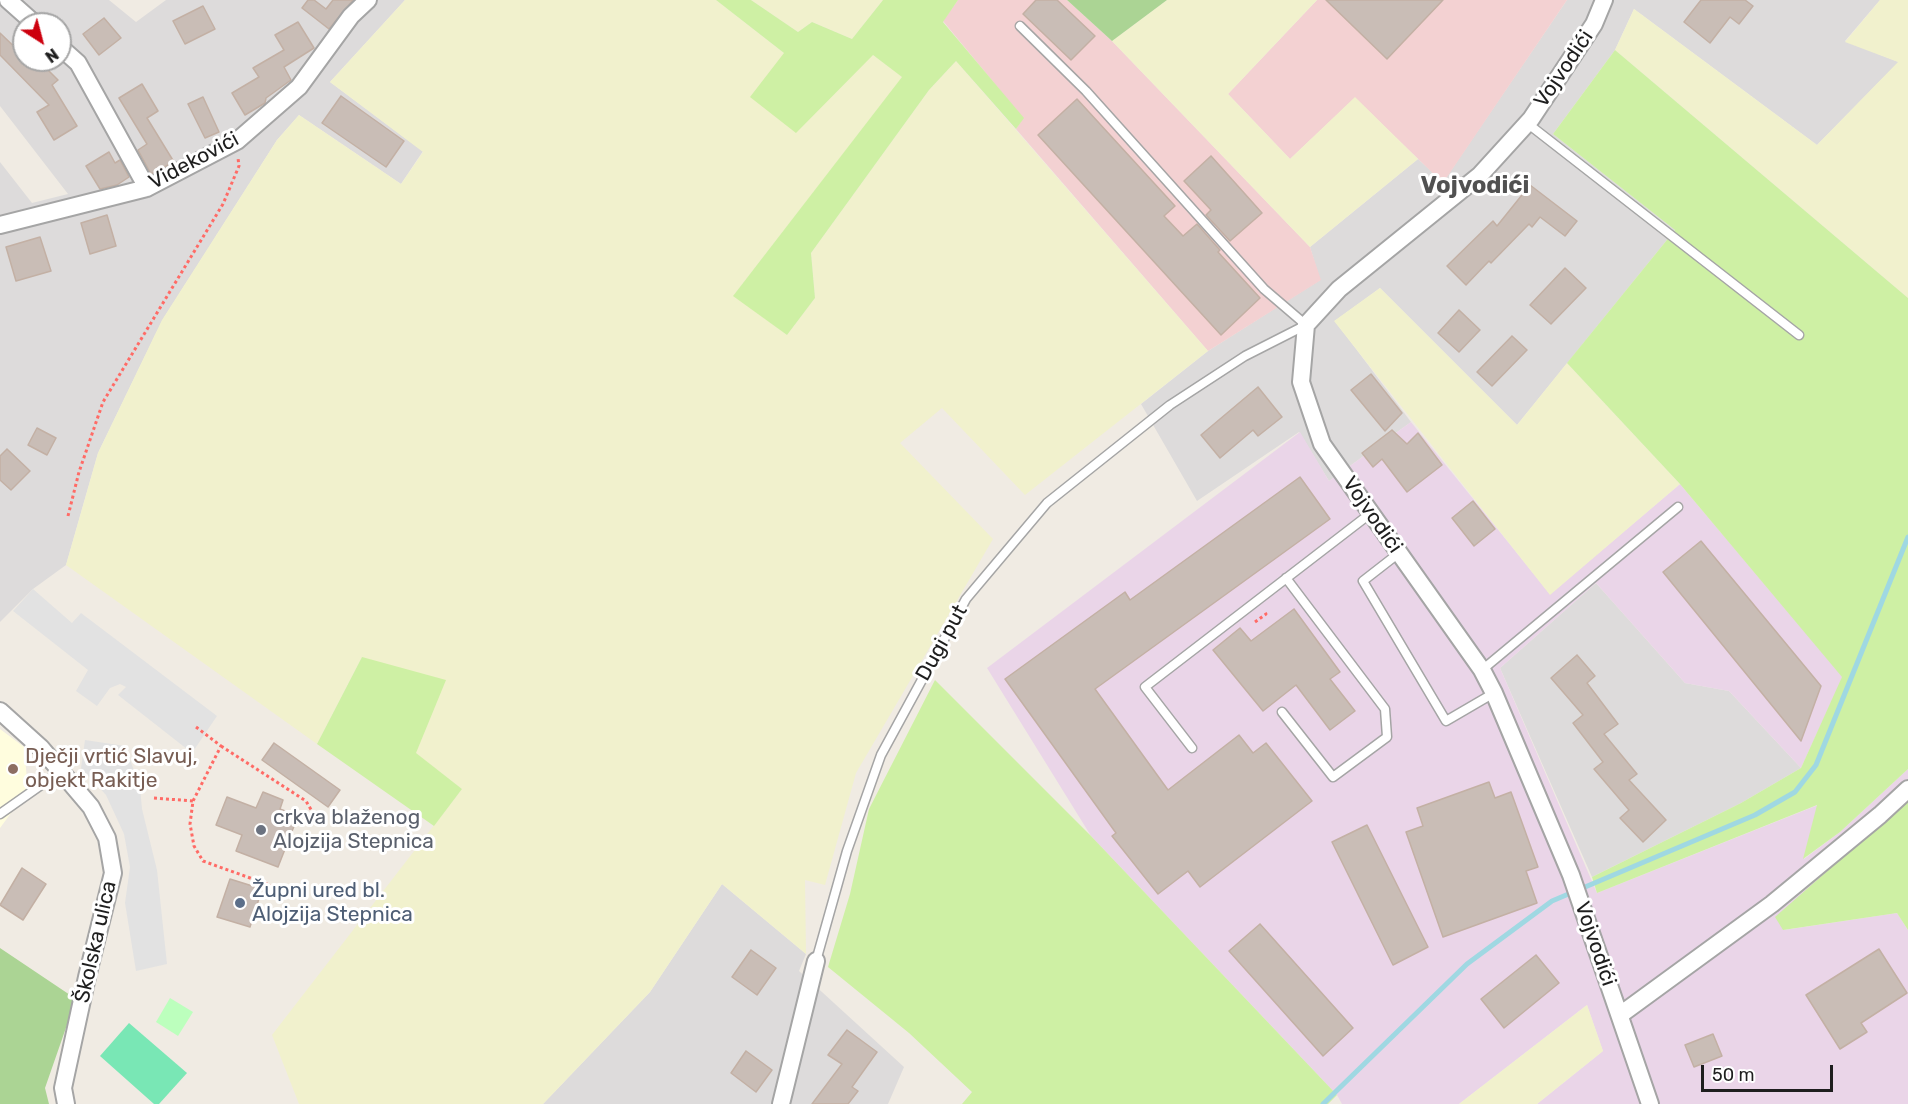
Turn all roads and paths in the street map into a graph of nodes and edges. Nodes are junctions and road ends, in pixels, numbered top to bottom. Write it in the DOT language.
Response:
graph roads {
  1 [pos="8,0"];
  2 [pos="368,0"];
  3 [pos="1604,0"];
  4 [pos="21,12"];
  5 [pos="1020,26"];
  6 [pos="72,58"];
  7 [pos="1527,123"];
  8 [pos="237,141"];
  9 [pos="147,188"];
  10 [pos="0,225"];
  11 [pos="1306,325"];
  12 [pos="1799,335"];
  13 [pos="1678,507"];
  14 [pos="1371,513"];
  15 [pos="68,516"];
  16 [pos="1399,553"];
  17 [pos="1286,578"];
  18 [pos="1482,670"];
  19 [pos="1494,693"];
  20 [pos="0,711"];
  21 [pos="1282,712"];
  22 [pos="196,727"];
  23 [pos="221,746"];
  24 [pos="1192,748"];
  25 [pos="62,771"];
  26 [pos="1908,789"];
  27 [pos="154,798"];
  28 [pos="193,801"];
  29 [pos="313,813"];
  30 [pos="0,814"];
  31 [pos="275,887"];
  32 [pos="816,961"];
  33 [pos="1620,1015"];
  34 [pos="66,1104"];
  35 [pos="780,1104"];
  36 [pos="1650,1104"];
  1 -- 4 [label="street"];
  2 -- 8 [label="street, Videkovići"];
  3 -- 7 [label="street, Vojvodići"];
  5 -- 11 [label="lane"];
  6 -- 9 [label="street"];
  7 -- 11 [label="street, Vojvodići"];
  7 -- 12 [label="lane"];
  8 -- 9 [label="street, Videkovići"];
  8 -- 15 [label="path"];
  9 -- 10 [label="street, Videkovići"];
  11 -- 14 [label="street, Vojvodići"];
  11 -- 32 [label="lane, Dugi put"];
  13 -- 18 [label="lane"];
  14 -- 16 [label="street, Vojvodići"];
  14 -- 17 [label="lane"];
  16 -- 18 [label="street, Vojvodići"];
  16 -- 19 [label="lane"];
  17 -- 21 [label="lane"];
  17 -- 24 [label="lane"];
  18 -- 19 [label="street, Vojvodići"];
  19 -- 33 [label="street, Vojvodići"];
  20 -- 25 [label="street, Školska ulica"];
  22 -- 23 [label="path"];
  23 -- 28 [label="path"];
  23 -- 29 [label="path"];
  25 -- 30 [label="lane"];
  25 -- 34 [label="street, Školska ulica"];
  26 -- 33 [label="street"];
  27 -- 28 [label="path"];
  28 -- 31 [label="path"];
  32 -- 35 [label="street, Dugi put"];
  33 -- 36 [label="street, Vojvodići"];
}
